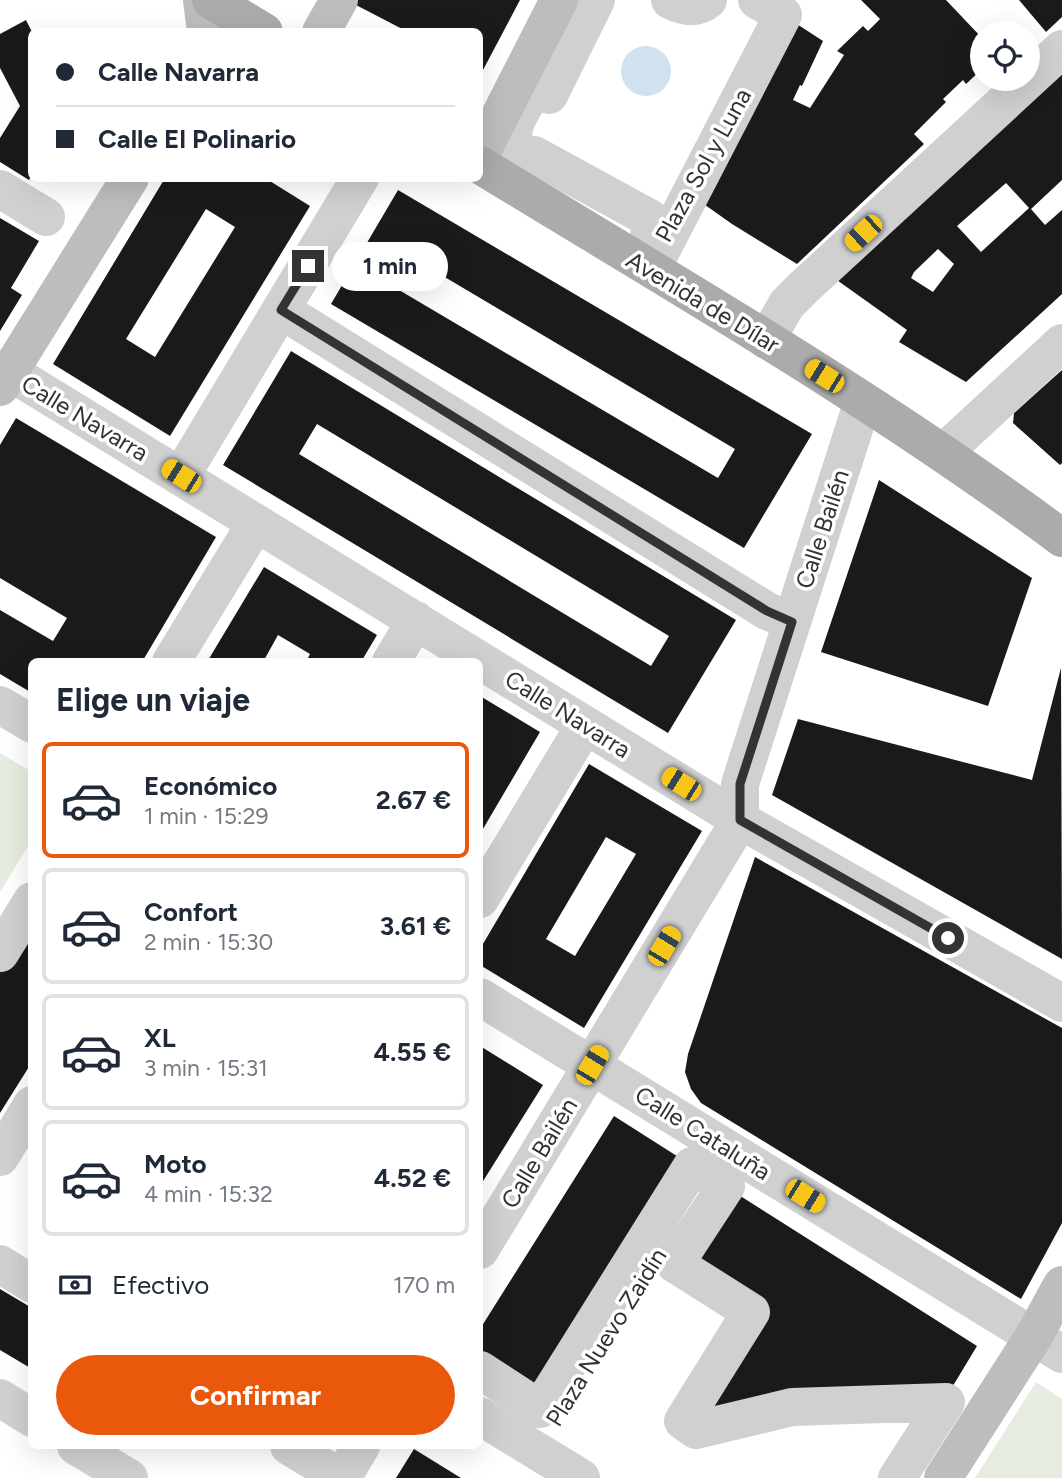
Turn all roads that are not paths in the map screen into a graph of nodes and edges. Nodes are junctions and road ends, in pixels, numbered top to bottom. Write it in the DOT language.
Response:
graph roads {
  1 [pos="202,0"];
  2 [pos="211,0"];
  3 [pos="339,0"];
  4 [pos="559,0"];
  5 [pos="596,0"];
  6 [pos="670,0"];
  7 [pos="708,0"];
  8 [pos="757,0"];
  9 [pos="206,28"];
  10 [pos="257,28"];
  11 [pos="323,28"];
  12 [pos="1062,49"];
  13 [pos="483,149"];
  14 [pos="483,167"];
  15 [pos="128,182"];
  16 [pos="358,182"];
  17 [pos="0,189"];
  18 [pos="46,217"];
  19 [pos="281,310"];
  20 [pos="766,340"];
  21 [pos="1062,343"];
  22 [pos="5,379"];
  23 [pos="863,401"];
  24 [pos="943,453"];
  25 [pos="181,476"];
  26 [pos="256,523"];
  27 [pos="1062,538"];
  28 [pos="415,620"];
  29 [pos="792,622"];
  30 [pos="174,658"];
  31 [pos="393,658"];
  32 [pos="477,658"];
  33 [pos="483,662"];
  34 [pos="0,705"];
  35 [pos="28,722"];
  36 [pos="585,724"];
  37 [pos="740,820"];
  38 [pos="483,894"];
  39 [pos="28,908"];
  40 [pos="0,953"];
  41 [pos="483,999"];
  42 [pos="1062,1003"];
  43 [pos="592,1065"];
  44 [pos="28,1112"];
  45 [pos="0,1157"];
  46 [pos="709,1174"];
  47 [pos="483,1245"];
  48 [pos="0,1264"];
  49 [pos="28,1282"];
  50 [pos="1062,1285"];
  51 [pos="1048,1345"];
  52 [pos="483,1372"];
  53 [pos="483,1395"];
  54 [pos="0,1398"];
  55 [pos="28,1416"];
  56 [pos="483,1418"];
  57 [pos="81,1449"];
  58 [pos="294,1449"];
  59 [pos="359,1449"];
  60 [pos="129,1478"];
  61 [pos="341,1478"];
  62 [pos="582,1478"];
  63 [pos="897,1478"];
  64 [pos="943,1478"];
  1 -- 9 [label="street"];
  2 -- 10 [label="main road"];
  3 -- 11 [label="street"];
  4 -- 13 [label="street"];
  5 -- 8 [label="street, Plaza Sol y Luna"];
  6 -- 7 [label="street"];
  12 -- 20 [label="street"];
  14 -- 20 [label="main road, Avenida de Dílar"];
  15 -- 22 [label="street"];
  16 -- 19 [label="street"];
  17 -- 18 [label="street"];
  19 -- 25 [label="street"];
  19 -- 29 [label="street"];
  20 -- 23 [label="main road, Avenida de Dílar"];
  21 -- 24 [label="street"];
  22 -- 25 [label="street, Calle Navarra"];
  23 -- 24 [label="main road, Avenida de Dílar"];
  23 -- 29 [label="street, Calle Bailén"];
  24 -- 27 [label="main road, Avenida de Dílar"];
  25 -- 26 [label="street, Calle Navarra"];
  26 -- 28 [label="street, Calle Navarra"];
  26 -- 30 [label="street"];
  28 -- 31 [label="street"];
  28 -- 32 [label="street, Calle Navarra"];
  29 -- 37 [label="street, Calle Bailén"];
  33 -- 36 [label="street, Calle Navarra"];
  34 -- 35 [label="street"];
  36 -- 37 [label="street, Calle Navarra"];
  36 -- 38 [label="street"];
  37 -- 42 [label="street, Calle Navarra"];
  37 -- 43 [label="street, Calle Bailén"];
  39 -- 40 [label="street"];
  41 -- 43 [label="street, Calle Cataluña"];
  43 -- 47 [label="street, Calle Bailén"];
  43 -- 51 [label="street, Calle Cataluña"];
  44 -- 45 [label="street"];
  46 -- 52 [label="street, Plaza Nuevo Zaidín"];
  46 -- 53 [label="street, Plaza Nuevo Zaidín"];
  46 -- 63 [label="street, Plaza Nuevo Zaidín"];
  48 -- 49 [label="street"];
  50 -- 51 [label="street"];
  51 -- 64 [label="street"];
  54 -- 55 [label="street"];
  56 -- 62 [label="street, Plaza Nuevo Zaidín"];
  57 -- 60 [label="street"];
  58 -- 61 [label="street"];
  59 -- 61 [label="street"];
}
